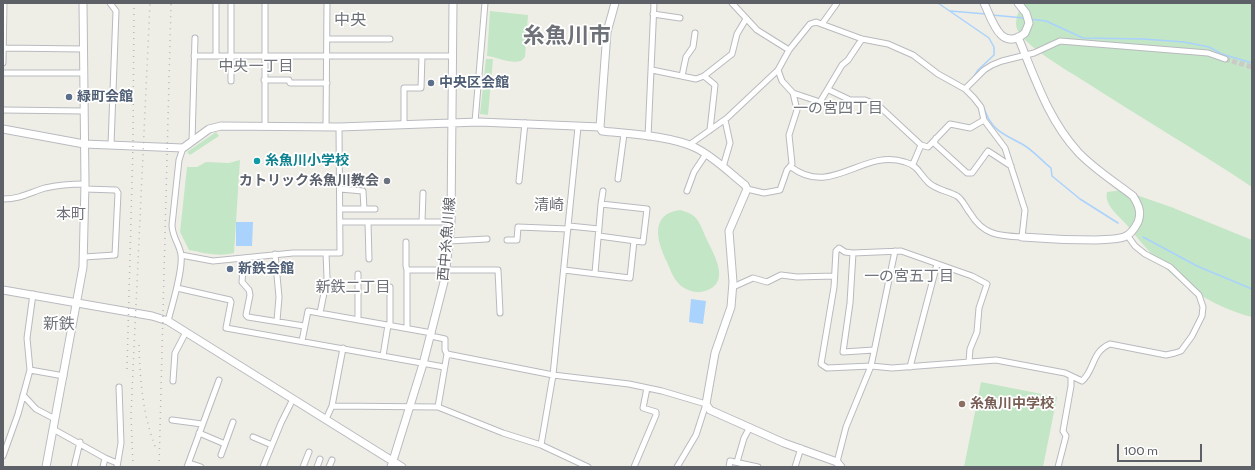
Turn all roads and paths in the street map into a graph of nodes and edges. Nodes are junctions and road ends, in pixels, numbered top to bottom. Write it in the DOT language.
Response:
graph roads {
  1 [pos="4,3"];
  2 [pos="83,3"];
  3 [pos="110,3"];
  4 [pos="216,3"];
  5 [pos="231,3"];
  6 [pos="264,3"];
  7 [pos="327,3"];
  8 [pos="453,3"];
  9 [pos="485,3"];
  10 [pos="615,3"];
  11 [pos="654,3"];
  12 [pos="732,3"];
  13 [pos="838,3"];
  14 [pos="984,3"];
  15 [pos="1018,3"];
  16 [pos="653,14"];
  17 [pos="680,18"];
  18 [pos="746,19"];
  19 [pos="822,24"];
  20 [pos="695,33"];
  21 [pos="1018,37"];
  22 [pos="195,38"];
  23 [pos="327,38"];
  24 [pos="390,39"];
  25 [pos="862,39"];
  26 [pos="4,48"];
  27 [pos="83,49"];
  28 [pos="789,50"];
  29 [pos="1025,55"];
  30 [pos="194,56"];
  31 [pos="216,56"];
  32 [pos="231,56"];
  33 [pos="327,56"];
  34 [pos="422,56"];
  35 [pos="454,56"];
  36 [pos="264,57"];
  37 [pos="1225,59"];
  38 [pos="3,62"];
  39 [pos="652,70"];
  40 [pos="778,70"];
  41 [pos="3,73"];
  42 [pos="83,73"];
  43 [pos="682,76"];
  44 [pos="704,76"];
  45 [pos="264,80"];
  46 [pos="231,81"];
  47 [pos="327,83"];
  48 [pos="965,89"];
  49 [pos="828,90"];
  50 [pos="793,93"];
  51 [pos="3,110"];
  52 [pos="84,111"];
  53 [pos="725,120"];
  54 [pos="984,120"];
  55 [pos="475,122"];
  56 [pos="525,123"];
  57 [pos="452,124"];
  58 [pos="404,125"];
  59 [pos="264,127"];
  60 [pos="326,127"];
  61 [pos="339,127"];
  62 [pos="578,127"];
  63 [pos="600,127"];
  64 [pos="3,129"];
  65 [pos="710,130"];
  66 [pos="624,134"];
  67 [pos="648,137"];
  68 [pos="936,138"];
  69 [pos="192,141"];
  70 [pos="84,144"];
  71 [pos="111,145"];
  72 [pos="689,145"];
  73 [pos="921,145"];
  74 [pos="183,148"];
  75 [pos="706,154"];
  76 [pos="913,164"];
  77 [pos="1011,166"];
  78 [pos="723,167"];
  79 [pos="791,167"];
  80 [pos="618,179"];
  81 [pos="519,181"];
  82 [pos="85,187"];
  83 [pos="340,189"];
  84 [pos="747,190"];
  85 [pos="603,191"];
  86 [pos="687,191"];
  87 [pos="423,193"];
  88 [pos="3,199"];
  89 [pos="602,204"];
  90 [pos="340,209"];
  91 [pos="364,209"];
  92 [pos="375,209"];
  93 [pos="340,222"];
  94 [pos="368,222"];
  95 [pos="422,222"];
  96 [pos="451,222"];
  97 [pos="568,227"];
  98 [pos="599,229"];
  99 [pos="1127,235"];
  100 [pos="599,236"];
  101 [pos="1022,237"];
  102 [pos="487,239"];
  103 [pos="507,240"];
  104 [pos="449,241"];
  105 [pos="634,241"];
  106 [pos="406,242"];
  107 [pos="895,251"];
  108 [pos="854,252"];
  109 [pos="326,253"];
  110 [pos="275,254"];
  111 [pos="181,255"];
  112 [pos="84,257"];
  113 [pos="244,258"];
  114 [pos="369,259"];
  115 [pos="937,264"];
  116 [pos="407,270"];
  117 [pos="446,270"];
  118 [pos="564,270"];
  119 [pos="595,273"];
  120 [pos="358,274"];
  121 [pos="834,276"];
  122 [pos="390,287"];
  123 [pos="732,287"];
  124 [pos="177,288"];
  125 [pos="3,290"];
  126 [pos="33,294"];
  127 [pos="78,302"];
  128 [pos="320,313"];
  129 [pos="500,313"];
  130 [pos="358,320"];
  131 [pos="168,321"];
  132 [pos="276,321"];
  133 [pos="389,325"];
  134 [pos="304,326"];
  135 [pos="407,328"];
  136 [pos="186,332"];
  137 [pos="431,334"];
  138 [pos="302,341"];
  139 [pos="343,348"];
  140 [pos="874,350"];
  141 [pos="447,354"];
  142 [pos="383,356"];
  143 [pos="969,362"];
  144 [pos="423,364"];
  145 [pos="871,366"];
  146 [pos="444,367"];
  147 [pos="910,367"];
  148 [pos="30,370"];
  149 [pos="553,375"];
  150 [pos="64,376"];
  151 [pos="1071,376"];
  152 [pos="219,380"];
  153 [pos="173,381"];
  154 [pos="119,387"];
  155 [pos="647,388"];
  156 [pos="23,395"];
  157 [pos="294,399"];
  158 [pos="706,404"];
  159 [pos="332,406"];
  160 [pos="410,406"];
  161 [pos="438,407"];
  162 [pos="55,419"];
  163 [pos="326,419"];
  164 [pos="172,420"];
  165 [pos="233,422"];
  166 [pos="202,424"];
  167 [pos="750,427"];
  168 [pos="53,429"];
  169 [pos="199,433"];
  170 [pos="253,437"];
  171 [pos="80,442"];
  172 [pos="225,444"];
  173 [pos="272,444"];
  174 [pos="541,445"];
  175 [pos="801,448"];
  176 [pos="309,452"];
  177 [pos="221,455"];
  178 [pos="3,456"];
  179 [pos="105,458"];
  180 [pos="320,459"];
  181 [pos="332,460"];
  182 [pos="736,462"];
  183 [pos="392,464"];
  184 [pos="117,465"];
  185 [pos="188,465"];
  186 [pos="839,465"];
  187 [pos="46,467"];
  188 [pos="74,467"];
  189 [pos="103,467"];
  190 [pos="201,467"];
  191 [pos="263,467"];
  192 [pos="303,467"];
  193 [pos="317,467"];
  194 [pos="329,467"];
  195 [pos="402,467"];
  196 [pos="588,467"];
  197 [pos="634,467"];
  198 [pos="677,467"];
  199 [pos="729,467"];
  200 [pos="758,467"];
  201 [pos="795,467"];
  202 [pos="1058,467"];
  1 -- 26 [label="street"];
  2 -- 27 [label="street"];
  3 -- 71 [label="street"];
  4 -- 31 [label="street"];
  5 -- 32 [label="street"];
  6 -- 36 [label="street"];
  7 -- 23 [label="street"];
  8 -- 35 [label="street, 西中糸魚川線"];
  9 -- 55 [label="street"];
  10 -- 63 [label="street"];
  11 -- 16 [label="street"];
  12 -- 18 [label="street"];
  13 -- 19 [label="street"];
  14 -- 21 [label="street"];
  15 -- 21 [label="street"];
  16 -- 17 [label="street"];
  16 -- 39 [label="street"];
  18 -- 28 [label="street"];
  18 -- 44 [label="street"];
  19 -- 25 [label="street"];
  19 -- 28 [label="street"];
  20 -- 43 [label="street"];
  21 -- 29 [label="street"];
  22 -- 30 [label="street"];
  23 -- 24 [label="street"];
  23 -- 33 [label="street"];
  25 -- 48 [label="street"];
  25 -- 49 [label="street"];
  26 -- 27 [label="street"];
  26 -- 38 [label="street"];
  27 -- 42 [label="street"];
  28 -- 40 [label="street"];
  29 -- 37 [label="street"];
  29 -- 48 [label="street"];
  29 -- 99 [label="street"];
  30 -- 31 [label="street"];
  30 -- 69 [label="street"];
  31 -- 32 [label="street"];
  32 -- 36 [label="street"];
  32 -- 46 [label="street"];
  33 -- 34 [label="street"];
  33 -- 36 [label="street"];
  33 -- 47 [label="street"];
  34 -- 35 [label="street"];
  34 -- 58 [label="street"];
  35 -- 57 [label="street, 西中糸魚川線"];
  36 -- 45 [label="street"];
  39 -- 43 [label="street"];
  39 -- 67 [label="street"];
  40 -- 50 [label="street"];
  40 -- 53 [label="street"];
  41 -- 42 [label="street"];
  42 -- 52 [label="street"];
  43 -- 44 [label="street"];
  44 -- 65 [label="street"];
  45 -- 47 [label="street"];
  45 -- 59 [label="street"];
  47 -- 60 [label="street"];
  48 -- 54 [label="street"];
  49 -- 50 [label="street"];
  49 -- 73 [label="street"];
  50 -- 79 [label="street"];
  51 -- 52 [label="street"];
  52 -- 70 [label="street"];
  53 -- 65 [label="street"];
  53 -- 78 [label="street"];
  54 -- 68 [label="street"];
  54 -- 77 [label="street"];
  55 -- 56 [label="street"];
  55 -- 57 [label="street"];
  56 -- 62 [label="street"];
  56 -- 81 [label="street"];
  57 -- 58 [label="street"];
  57 -- 96 [label="street, 西中糸魚川線"];
  58 -- 61 [label="street"];
  59 -- 60 [label="street"];
  59 -- 69 [label="street"];
  60 -- 61 [label="street"];
  61 -- 83 [label="street"];
  62 -- 63 [label="street"];
  62 -- 97 [label="street"];
  63 -- 66 [label="street"];
  64 -- 70 [label="street"];
  65 -- 72 [label="street"];
  66 -- 67 [label="street"];
  66 -- 80 [label="street"];
  67 -- 72 [label="street"];
  68 -- 73 [label="street"];
  68 -- 77 [label="street"];
  69 -- 74 [label="street"];
  70 -- 71 [label="street"];
  70 -- 82 [label="street"];
  71 -- 74 [label="street"];
  72 -- 75 [label="street"];
  73 -- 76 [label="street"];
  74 -- 111 [label="street"];
  75 -- 78 [label="street"];
  75 -- 86 [label="street"];
  76 -- 79 [label="street"];
  76 -- 101 [label="street"];
  77 -- 101 [label="street"];
  78 -- 84 [label="street"];
  79 -- 84 [label="street"];
  82 -- 88 [label="street"];
  82 -- 112 [label="street"];
  82 -- 112 [label="street"];
  83 -- 90 [label="street"];
  83 -- 91 [label="street"];
  84 -- 123 [label="street"];
  85 -- 89 [label="street"];
  87 -- 95 [label="street"];
  89 -- 98 [label="street"];
  89 -- 105 [label="street"];
  90 -- 91 [label="street"];
  90 -- 93 [label="street"];
  91 -- 92 [label="street"];
  93 -- 94 [label="street"];
  93 -- 109 [label="street"];
  94 -- 95 [label="street"];
  94 -- 114 [label="street"];
  95 -- 96 [label="street"];
  96 -- 104 [label="street, 西中糸魚川線"];
  97 -- 98 [label="street"];
  97 -- 103 [label="street"];
  97 -- 118 [label="street"];
  98 -- 100 [label="street"];
  99 -- 101 [label="street"];
  99 -- 151 [label="street"];
  100 -- 105 [label="street"];
  100 -- 119 [label="street"];
  102 -- 104 [label="street"];
  104 -- 117 [label="street, 西中糸魚川線"];
  105 -- 119 [label="street"];
  106 -- 116 [label="street"];
  107 -- 108 [label="street"];
  107 -- 115 [label="street"];
  107 -- 140 [label="street"];
  108 -- 121 [label="street"];
  108 -- 140 [label="street"];
  109 -- 110 [label="street"];
  109 -- 128 [label="street"];
  110 -- 113 [label="street"];
  110 -- 132 [label="street"];
  111 -- 113 [label="street"];
  111 -- 124 [label="street"];
  112 -- 127 [label="street"];
  113 -- 132 [label="street"];
  115 -- 143 [label="street"];
  115 -- 147 [label="street"];
  116 -- 117 [label="street"];
  116 -- 135 [label="street"];
  117 -- 129 [label="street"];
  117 -- 137 [label="street, 西中糸魚川線"];
  118 -- 119 [label="street"];
  118 -- 149 [label="street"];
  120 -- 130 [label="street"];
  121 -- 123 [label="street"];
  121 -- 145 [label="street"];
  122 -- 133 [label="street"];
  123 -- 158 [label="street"];
  124 -- 131 [label="street"];
  124 -- 138 [label="street"];
  125 -- 126 [label="street"];
  126 -- 127 [label="street"];
  126 -- 148 [label="street"];
  127 -- 131 [label="street"];
  127 -- 150 [label="street"];
  128 -- 130 [label="street"];
  128 -- 134 [label="street"];
  130 -- 133 [label="street"];
  131 -- 136 [label="street"];
  132 -- 134 [label="street"];
  133 -- 135 [label="street"];
  133 -- 142 [label="street"];
  134 -- 138 [label="street"];
  135 -- 137 [label="street"];
  136 -- 153 [label="street"];
  136 -- 157 [label="street"];
  137 -- 141 [label="street"];
  137 -- 144 [label="street, 西中糸魚川線"];
  138 -- 139 [label="street"];
  139 -- 142 [label="street"];
  139 -- 159 [label="street"];
  140 -- 145 [label="street"];
  141 -- 146 [label="street"];
  141 -- 149 [label="street"];
  142 -- 144 [label="street"];
  143 -- 147 [label="street"];
  143 -- 151 [label="street"];
  144 -- 146 [label="street"];
  144 -- 160 [label="street, 西中糸魚川線"];
  145 -- 147 [label="street"];
  145 -- 186 [label="street"];
  146 -- 161 [label="street"];
  148 -- 150 [label="street"];
  148 -- 156 [label="street"];
  149 -- 155 [label="street"];
  149 -- 174 [label="street"];
  150 -- 162 [label="street"];
  151 -- 202 [label="street"];
  152 -- 166 [label="street"];
  154 -- 184 [label="street"];
  155 -- 158 [label="street"];
  155 -- 197 [label="street"];
  156 -- 162 [label="street"];
  156 -- 178 [label="street"];
  157 -- 163 [label="street"];
  157 -- 173 [label="street"];
  158 -- 167 [label="street"];
  158 -- 198 [label="street"];
  159 -- 160 [label="street"];
  159 -- 163 [label="street"];
  160 -- 161 [label="street"];
  160 -- 183 [label="street, 西中糸魚川線"];
  161 -- 174 [label="street"];
  162 -- 168 [label="street"];
  163 -- 183 [label="street"];
  164 -- 166 [label="street"];
  165 -- 172 [label="street"];
  166 -- 169 [label="street"];
  167 -- 175 [label="street"];
  167 -- 182 [label="street"];
  168 -- 171 [label="street"];
  168 -- 187 [label="street"];
  169 -- 172 [label="street"];
  169 -- 185 [label="street"];
  170 -- 173 [label="street"];
  171 -- 179 [label="street"];
  171 -- 188 [label="street"];
  172 -- 177 [label="street"];
  173 -- 191 [label="street"];
  174 -- 196 [label="street"];
  175 -- 186 [label="street"];
  175 -- 201 [label="street"];
  176 -- 192 [label="street"];
  179 -- 184 [label="street"];
  179 -- 189 [label="street"];
  180 -- 193 [label="street"];
  181 -- 194 [label="street"];
  182 -- 199 [label="street"];
  182 -- 200 [label="street"];
  183 -- 195 [label="street"];
  185 -- 190 [label="street"];
}
